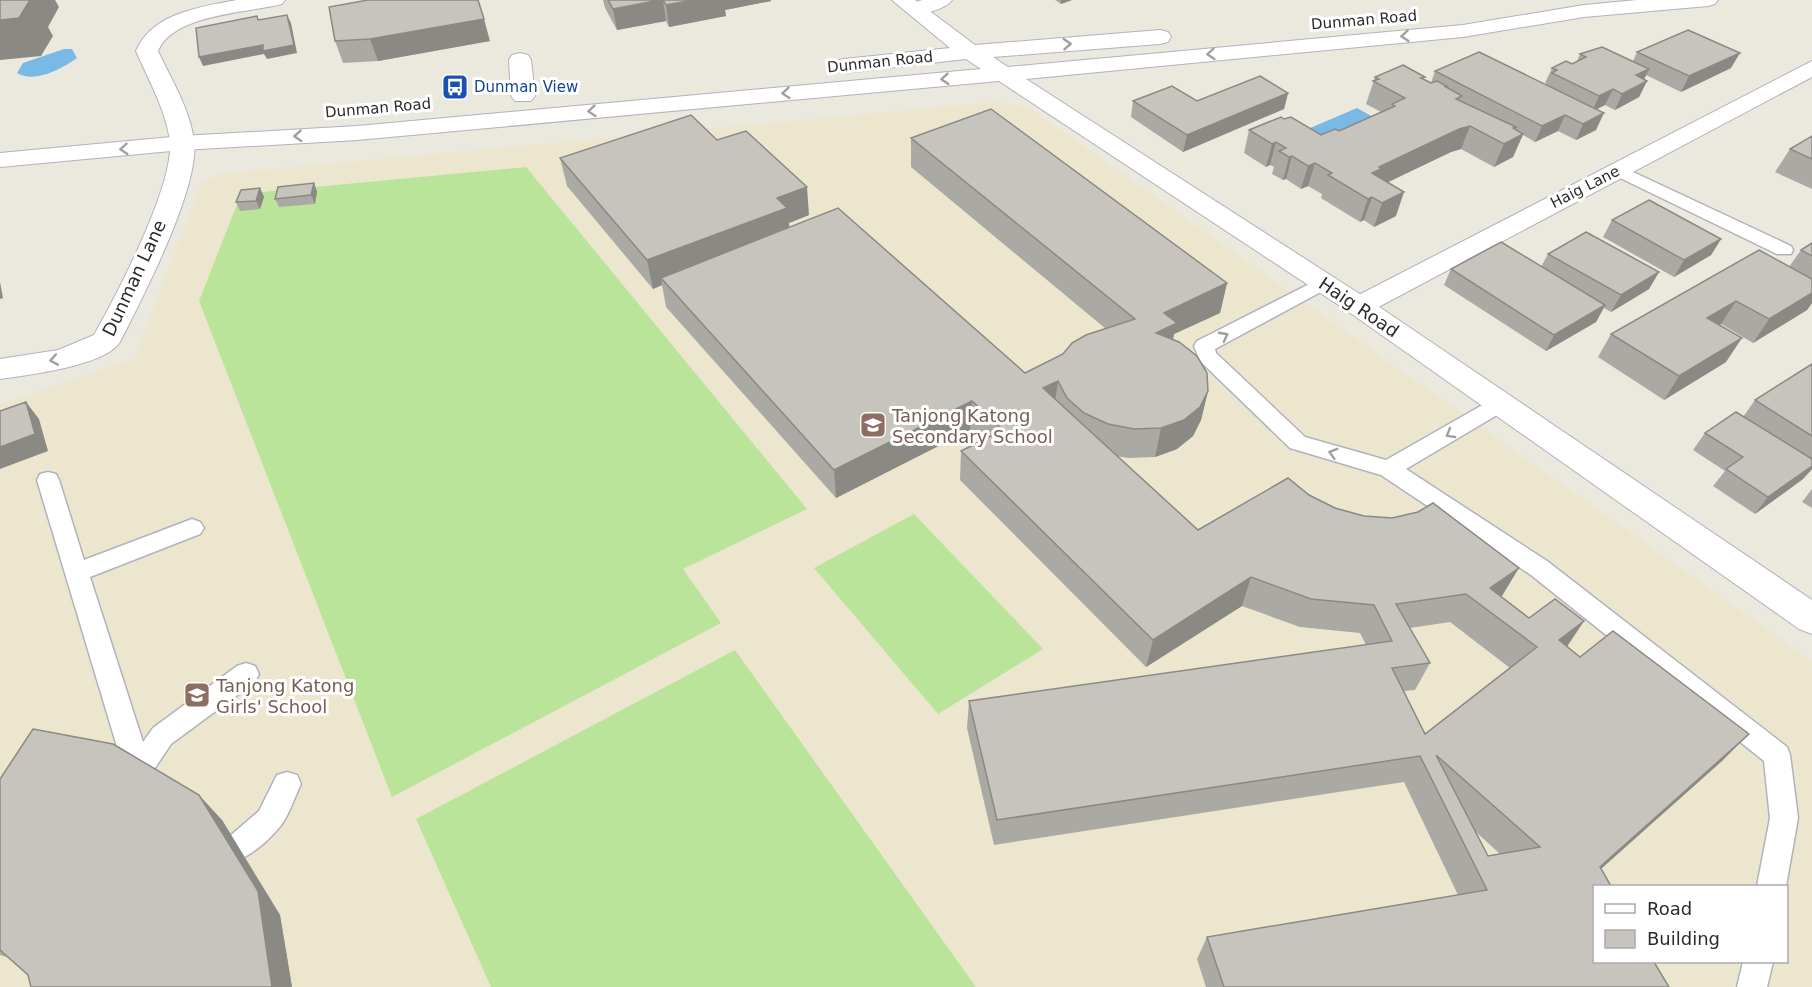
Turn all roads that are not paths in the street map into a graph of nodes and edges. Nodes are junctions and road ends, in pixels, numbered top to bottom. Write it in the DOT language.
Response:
graph roads {
  1 [pos="275,0"];
  2 [pos="942,0"];
  3 [pos="1708,0"];
  4 [pos="909,4"];
  5 [pos="1584,11"];
  6 [pos="1284,27"];
  7 [pos="1179,35"];
  8 [pos="969,52"];
  9 [pos="520,60"];
  10 [pos="822,68"];
  11 [pos="1812,68"];
  12 [pos="799,71"];
  13 [pos="1004,74"];
  14 [pos="523,96"];
  15 [pos="466,101"];
  16 [pos="342,111"];
  17 [pos="179,133"];
  18 [pos="24,135"];
  19 [pos="0,160"];
  20 [pos="1618,170"];
  21 [pos="1784,250"];
  22 [pos="1323,283"];
  23 [pos="1359,306"];
  24 [pos="0,369"];
  25 [pos="1500,404"];
  26 [pos="1389,469"];
  27 [pos="48,480"];
  28 [pos="192,528"];
  29 [pos="75,573"];
  30 [pos="1812,619"];
  31 [pos="246,674"];
  32 [pos="138,770"];
  33 [pos="287,784"];
  34 [pos="133,813"];
  35 [pos="180,846"];
  36 [pos="1772,885"];
  37 [pos="1758,963"];
  38 [pos="1752,987"];
  1 -- 17 [label="street"];
  2 -- 4 [label="street"];
  3 -- 5 [label="street, Dunman Road"];
  4 -- 8 [label="street, Haig Road"];
  5 -- 6 [label="street, Dunman Road"];
  5 -- 13 [label="street, Dunman Road, one-way"];
  8 -- 7 [label="street, Dunman Road, one-way"];
  8 -- 10 [label="street, Dunman Road"];
  8 -- 13 [label="street, Haig Road"];
  9 -- 14 [label="street"];
  11 -- 20 [label="street, Haig Lane"];
  12 -- 14 [label="street"];
  13 -- 17 [label="street, Dunman Road, one-way"];
  13 -- 22 [label="street, Haig Road"];
  14 -- 15 [label="street"];
  16 -- 17 [label="street, Dunman Road"];
  17 -- 18 [label="street, Dunman Road"];
  17 -- 19 [label="street, Dunman Road, one-way"];
  17 -- 24 [label="street, Dunman Lane, one-way"];
  20 -- 21 [label="lane"];
  20 -- 23 [label="street, Haig Lane"];
  22 -- 23 [label="street, Haig Road"];
  26 -- 22 [label="lane, one-way"];
  23 -- 25 [label="street, Haig Road"];
  25 -- 26 [label="lane, one-way"];
  25 -- 30 [label="street, Haig Road"];
  26 -- 36 [label="lane"];
  27 -- 29 [label="lane"];
  28 -- 29 [label="lane"];
  29 -- 32 [label="lane"];
  31 -- 32 [label="lane"];
  32 -- 34 [label="lane"];
  33 -- 35 [label="lane"];
  37 -- 38 [label="lane"];
}
